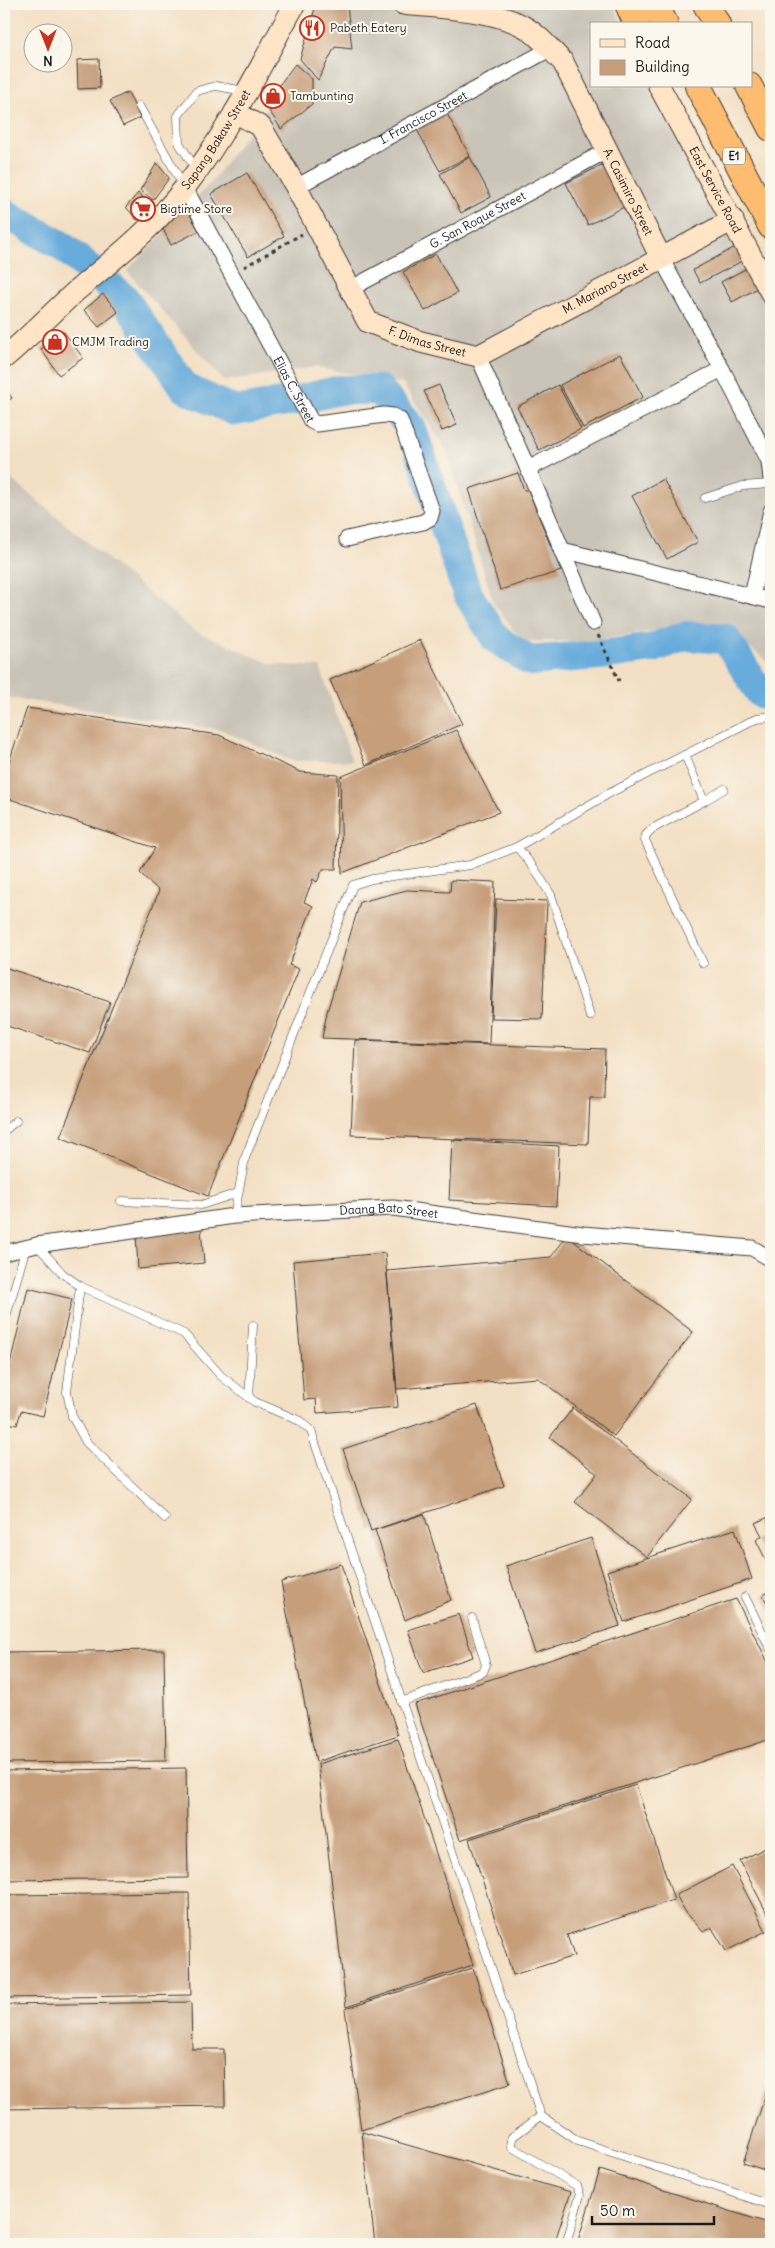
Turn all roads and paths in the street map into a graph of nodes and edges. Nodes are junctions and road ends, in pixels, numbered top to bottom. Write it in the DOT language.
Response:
graph roads {
  1 [pos="295,4"];
  2 [pos="403,4"];
  3 [pos="616,4"];
  4 [pos="628,4"];
  5 [pos="655,4"];
  6 [pos="706,4"];
  7 [pos="625,22"];
  8 [pos="636,22"];
  9 [pos="664,22"];
  10 [pos="716,22"];
  11 [pos="550,49"];
  12 [pos="660,88"];
  13 [pos="699,88"];
  14 [pos="750,88"];
  15 [pos="247,91"];
  16 [pos="139,106"];
  17 [pos="235,112"];
  18 [pos="771,128"];
  19 [pos="606,151"];
  20 [pos="197,171"];
  21 [pos="296,187"];
  22 [pos="184,188"];
  23 [pos="733,220"];
  24 [pos="315,226"];
  25 [pos="771,226"];
  26 [pos="661,258"];
  27 [pos="231,274"];
  28 [pos="350,289"];
  29 [pos="771,293"];
  30 [pos="478,356"];
  31 [pos="4,358"];
  32 [pos="722,368"];
  33 [pos="528,470"];
  34 [pos="771,479"];
  35 [pos="771,484"];
  36 [pos="705,498"];
  37 [pos="771,511"];
  38 [pos="347,538"];
  39 [pos="562,550"];
  40 [pos="752,596"];
  41 [pos="771,601"];
  42 [pos="593,623"];
  43 [pos="619,680"];
  44 [pos="771,716"];
  45 [pos="685,755"];
  46 [pos="724,789"];
  47 [pos="704,801"];
  48 [pos="517,847"];
  49 [pos="703,963"];
  50 [pos="590,1016"];
  51 [pos="16,1121"];
  52 [pos="4,1131"];
  53 [pos="238,1193"];
  54 [pos="121,1201"];
  55 [pos="234,1216"];
  56 [pos="32,1246"];
  57 [pos="4,1253"];
  58 [pos="771,1259"];
  59 [pos="80,1286"];
  60 [pos="4,1324"];
  61 [pos="253,1325"];
  62 [pos="249,1398"];
  63 [pos="165,1518"];
  64 [pos="745,1597"];
  65 [pos="472,1618"];
  66 [pos="771,1650"];
  67 [pos="401,1702"];
  68 [pos="541,2116"];
  69 [pos="771,2205"];
  70 [pos="566,2244"];
  1 -- 15 [label="street, Sapang Bakaw Street"];
  2 -- 11 [label="street, A. Casimiro Street"];
  3 -- 7 [label="street"];
  4 -- 8 [label="highway"];
  5 -- 9 [label="highway"];
  6 -- 10 [label="highway"];
  11 -- 19 [label="street, A. Casimiro Street"];
  11 -- 21 [label="street, I. Francisco Street"];
  12 -- 23 [label="street, East Service Road"];
  13 -- 25 [label="highway, E1"];
  14 -- 18 [label="highway"];
  15 -- 17 [label="street, Sapang Bakaw Street"];
  15 -- 20 [label="lane"];
  16 -- 22 [label="lane"];
  17 -- 20 [label="street, Sapang Bakaw Street"];
  17 -- 21 [label="street, F. Dimas Street"];
  19 -- 26 [label="street, A. Casimiro Street"];
  19 -- 28 [label="street, G. San Roque Street"];
  20 -- 22 [label="street, Sapang Bakaw Street"];
  21 -- 24 [label="street, F. Dimas Street"];
  22 -- 27 [label="street, Elias C. Street"];
  22 -- 31 [label="street, Sapang Bakaw Street"];
  23 -- 26 [label="street, M. Mariano Street"];
  23 -- 29 [label="street, East Service Road"];
  24 -- 27 [label="path"];
  24 -- 28 [label="street, F. Dimas Street"];
  26 -- 30 [label="street, M. Mariano Street"];
  26 -- 32 [label="street, A. Casimiro Street"];
  27 -- 38 [label="street, Elias C. Street"];
  28 -- 30 [label="street, F. Dimas Street"];
  30 -- 33 [label="street, F. Dimas Street"];
  32 -- 33 [label="street"];
  32 -- 34 [label="street, A. Casimiro Street"];
  33 -- 39 [label="street, F. Dimas Street"];
  35 -- 36 [label="lane"];
  37 -- 40 [label="street"];
  39 -- 40 [label="street"];
  39 -- 42 [label="street, F. Dimas Street"];
  40 -- 41 [label="street"];
  42 -- 43 [label="path"];
  44 -- 45 [label="lane"];
  45 -- 47 [label="lane"];
  45 -- 48 [label="lane"];
  46 -- 47 [label="lane"];
  47 -- 49 [label="lane"];
  48 -- 50 [label="lane"];
  48 -- 53 [label="lane"];
  51 -- 52 [label="lane"];
  53 -- 54 [label="lane"];
  53 -- 55 [label="lane"];
  55 -- 56 [label="street, Daang Bato Street"];
  55 -- 58 [label="street, Daang Bato Street"];
  56 -- 57 [label="street, Daang Bato Street"];
  56 -- 59 [label="lane"];
  56 -- 60 [label="lane"];
  59 -- 62 [label="lane"];
  59 -- 63 [label="lane"];
  61 -- 62 [label="lane"];
  62 -- 67 [label="lane"];
  64 -- 66 [label="lane"];
  65 -- 67 [label="lane"];
  67 -- 68 [label="lane"];
  68 -- 69 [label="lane"];
  68 -- 70 [label="lane"];
}
